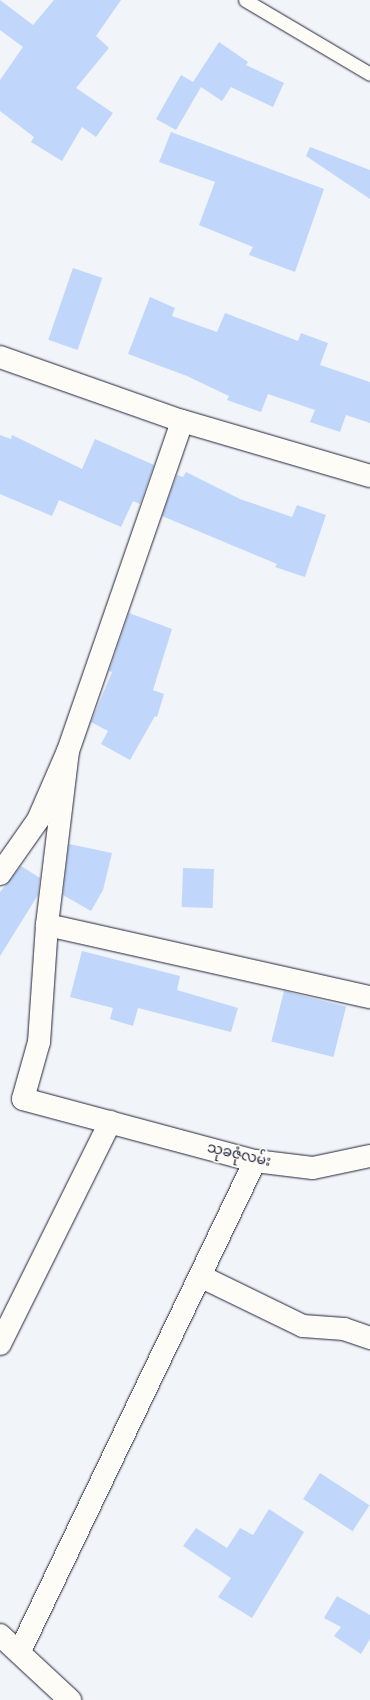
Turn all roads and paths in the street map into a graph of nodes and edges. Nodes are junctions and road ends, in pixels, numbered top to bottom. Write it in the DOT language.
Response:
graph roads {
  1 [pos="245,0"];
  2 [pos="370,74"];
  3 [pos="0,357"];
  4 [pos="182,421"];
  5 [pos="370,476"];
  6 [pos="68,751"];
  7 [pos="0,874"];
  8 [pos="47,925"];
  9 [pos="370,997"];
  10 [pos="110,1122"];
  11 [pos="370,1156"];
  12 [pos="255,1161"];
  13 [pos="200,1276"];
  14 [pos="370,1338"];
  15 [pos="0,1344"];
  16 [pos="0,1635"];
  17 [pos="20,1651"];
  18 [pos="70,1700"];
  1 -- 2 [label="lane"];
  3 -- 4 [label="street"];
  4 -- 5 [label="street"];
  4 -- 6 [label="street"];
  6 -- 7 [label="street"];
  6 -- 8 [label="street"];
  8 -- 9 [label="street"];
  8 -- 10 [label="street, သုခဇုံလမ်း"];
  10 -- 12 [label="street, သုခဇုံလမ်း"];
  10 -- 15 [label="street"];
  11 -- 12 [label="street, သုခဇုံလမ်း"];
  12 -- 13 [label="street"];
  13 -- 14 [label="street"];
  13 -- 17 [label="street"];
  16 -- 17 [label="street"];
  17 -- 18 [label="street"];
}
